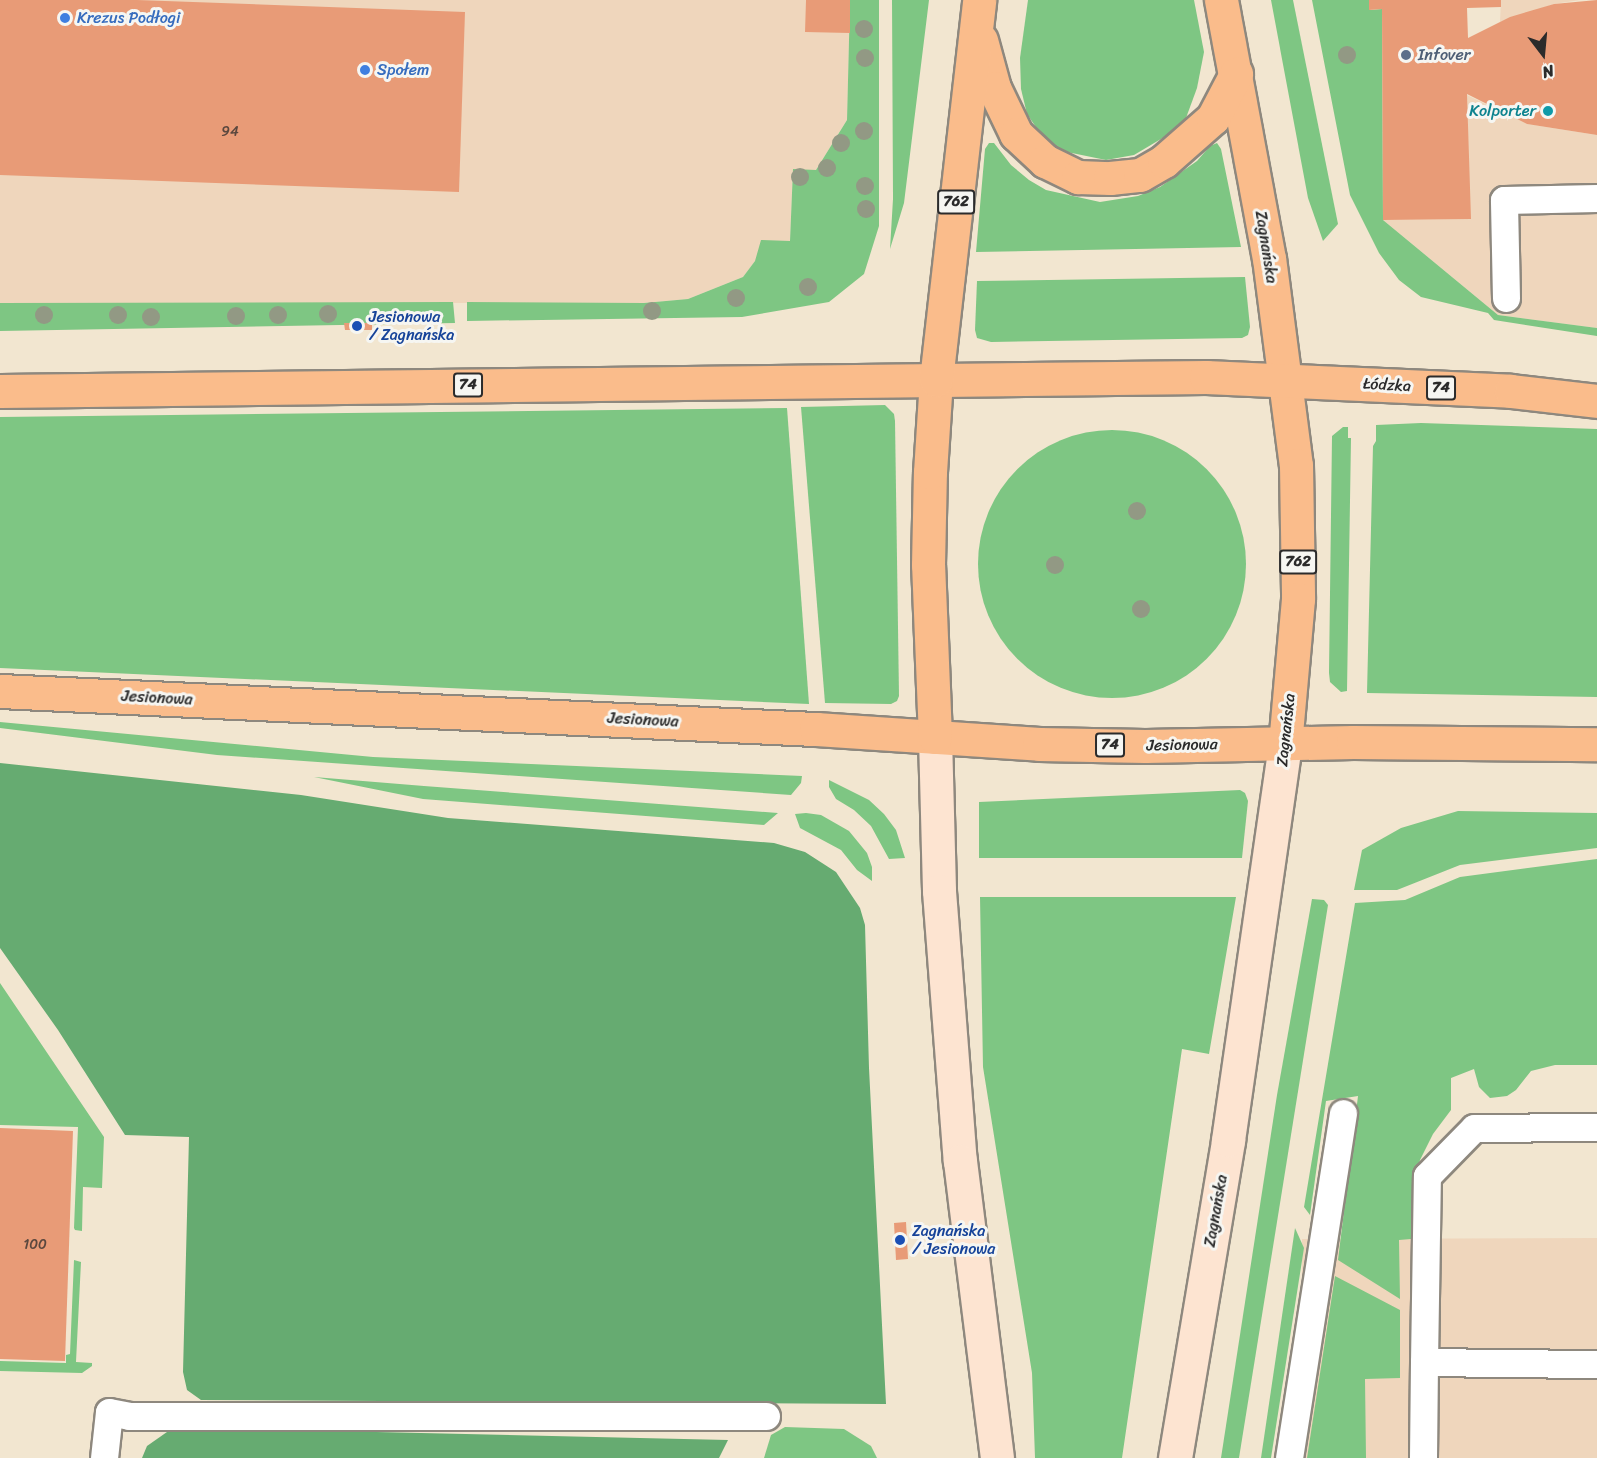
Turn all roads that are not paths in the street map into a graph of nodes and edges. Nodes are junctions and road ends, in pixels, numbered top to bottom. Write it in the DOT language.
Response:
graph roads {
  1 [pos="1221,0"];
  2 [pos="978,12"];
  3 [pos="1236,74"];
  4 [pos="1597,198"];
  5 [pos="1506,298"];
  6 [pos="936,380"];
  7 [pos="1285,380"];
  8 [pos="0,391"];
  9 [pos="1597,401"];
  10 [pos="0,691"];
  11 [pos="935,737"];
  12 [pos="1285,744"];
  13 [pos="1597,744"];
  14 [pos="1343,1113"];
  15 [pos="1597,1127"];
  16 [pos="1424,1362"];
  17 [pos="1597,1364"];
  18 [pos="766,1416"];
  19 [pos="104,1458"];
  20 [pos="997,1458"];
  21 [pos="1175,1458"];
  22 [pos="1289,1458"];
  23 [pos="1423,1458"];
  1 -- 3 [label="main road, Zagnańska / 762"];
  2 -- 3 [label="main road, 762"];
  2 -- 6 [label="main road, 762"];
  3 -- 7 [label="main road, Zagnańska / 762"];
  4 -- 5 [label="lane"];
  6 -- 7 [label="main road, 74"];
  6 -- 8 [label="main road, 74"];
  6 -- 11 [label="main road, 762"];
  7 -- 9 [label="main road, Łódzka / 74"];
  7 -- 12 [label="main road, Zagnańska / 762"];
  10 -- 11 [label="main road, Jesionowa / 74"];
  11 -- 12 [label="main road, Jesionowa / 74"];
  11 -- 20 [label="main road, 762"];
  12 -- 13 [label="main road, 74"];
  12 -- 21 [label="main road, Zagnańska / 762"];
  14 -- 22 [label="lane"];
  15 -- 16 [label="lane"];
  16 -- 17 [label="lane"];
  16 -- 23 [label="lane"];
  18 -- 19 [label="lane"];
}
